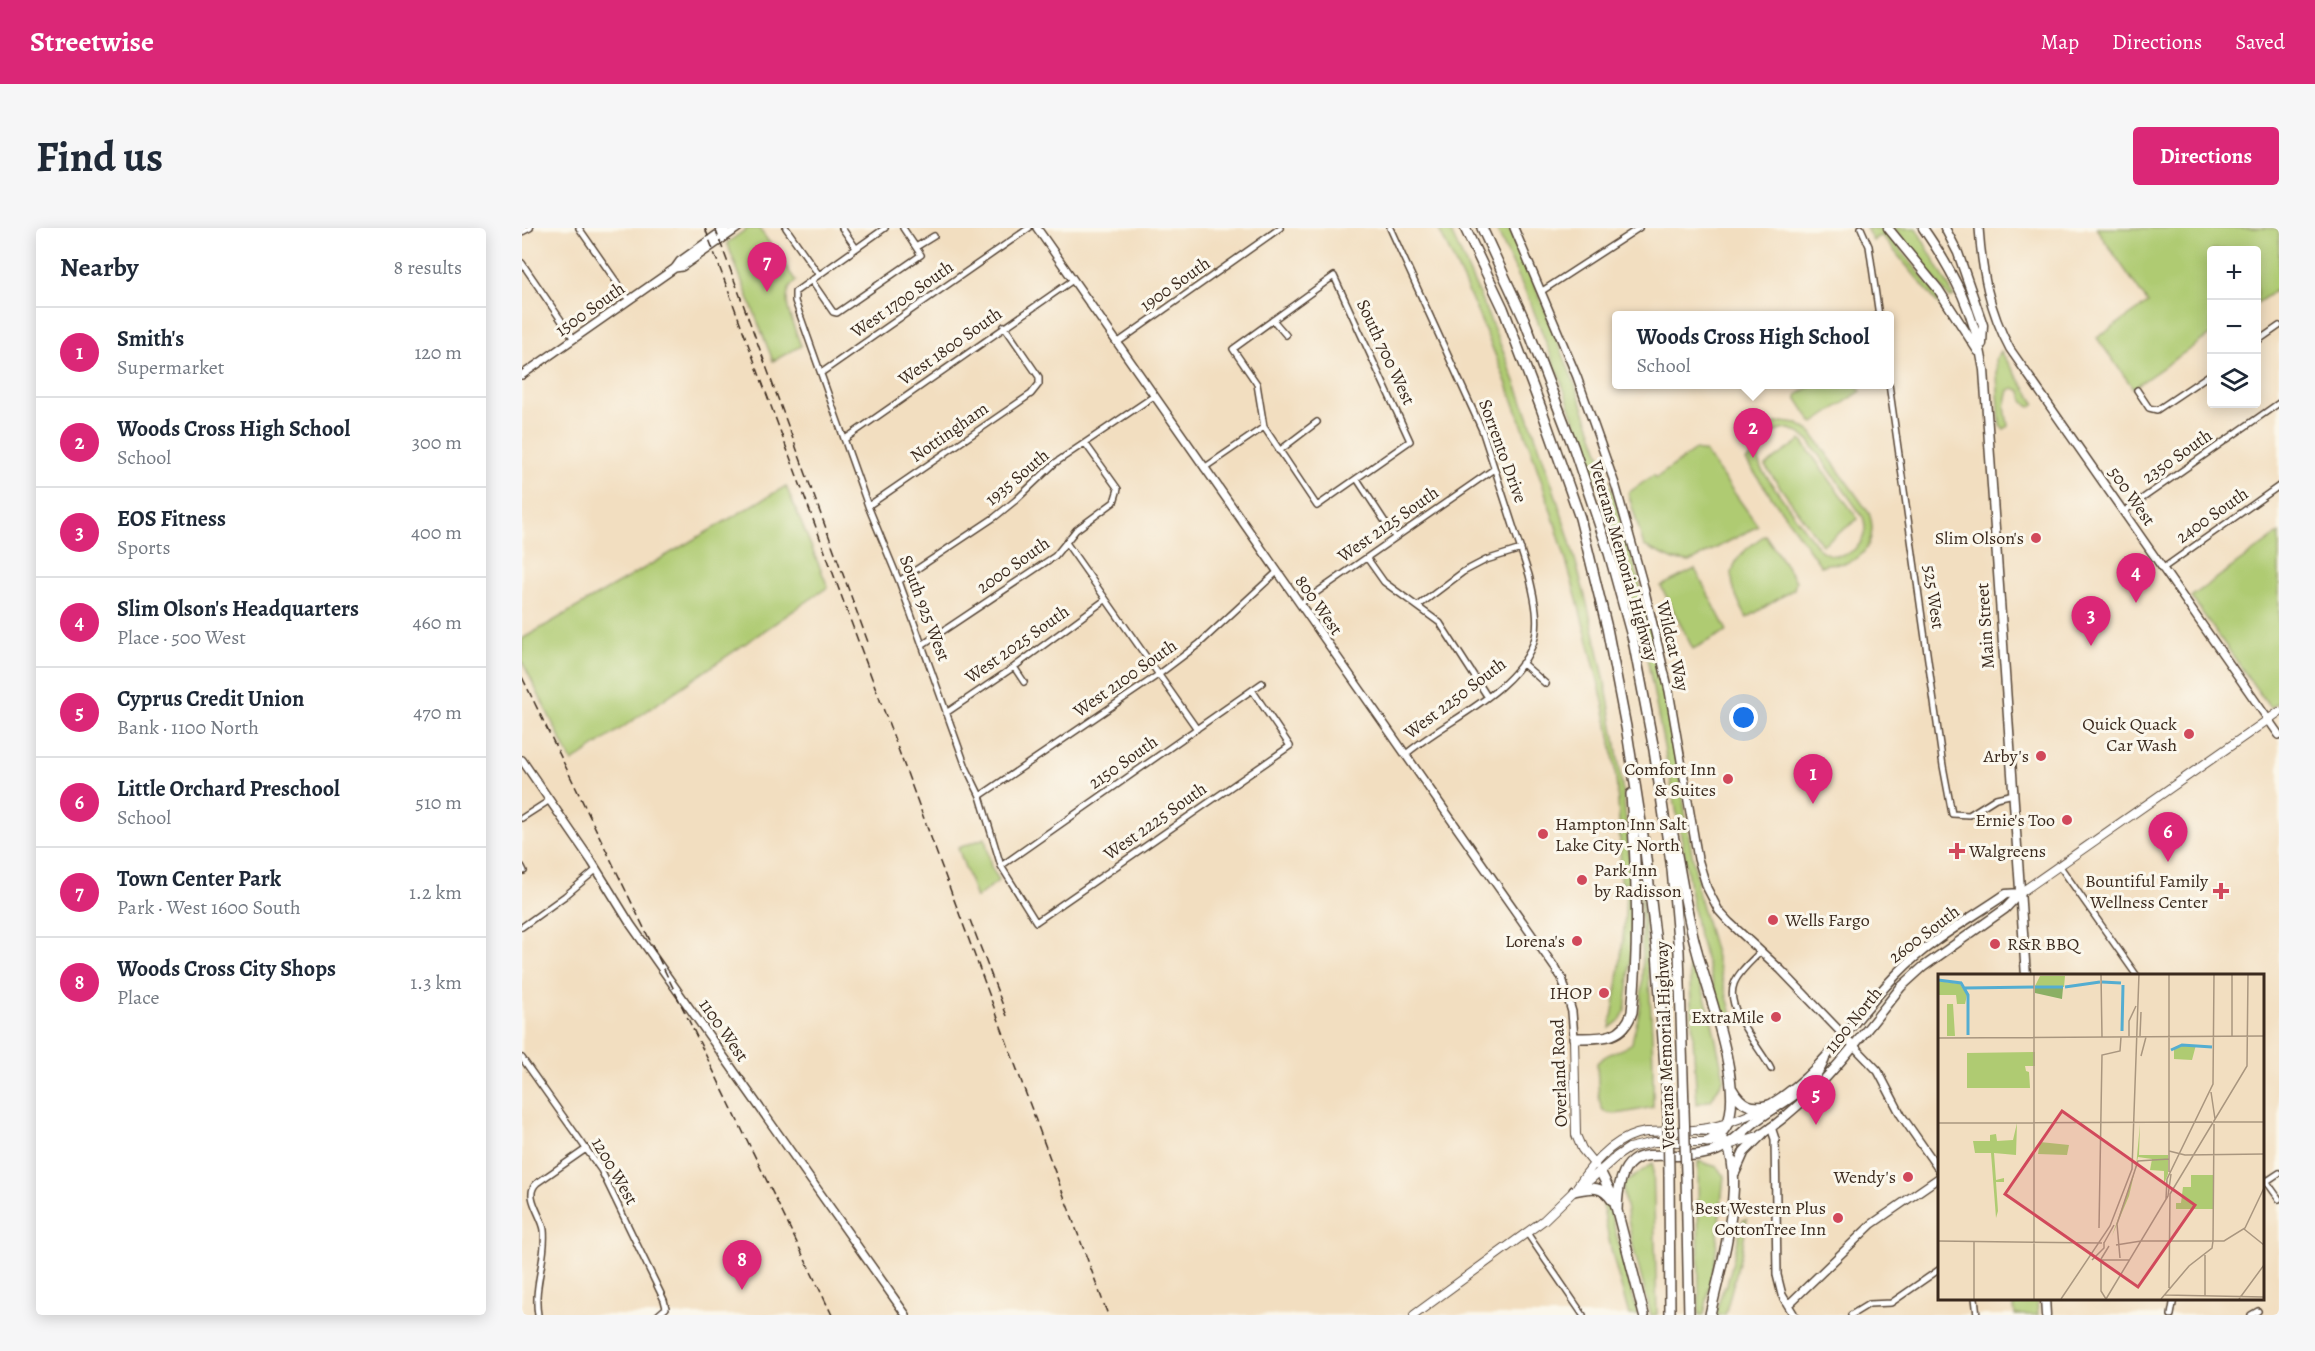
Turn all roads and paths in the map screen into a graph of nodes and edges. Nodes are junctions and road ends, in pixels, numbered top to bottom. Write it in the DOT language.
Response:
graph roads {
  1 [pos="530,228"];
  2 [pos="579,228"];
  3 [pos="726,228"];
  4 [pos="738,228"];
  5 [pos="786,228"];
  6 [pos="842,228"];
  7 [pos="885,228"];
  8 [pos="903,228"];
  9 [pos="1029,228"];
  10 [pos="1037,228"];
  11 [pos="1280,228"];
  12 [pos="1390,228"];
  13 [pos="1465,228"];
  14 [pos="1482,228"];
  15 [pos="1514,228"];
  16 [pos="1639,228"];
  17 [pos="1861,228"];
  18 [pos="1888,228"];
  19 [pos="1923,228"];
  20 [pos="1945,228"];
  21 [pos="1979,228"];
  22 [pos="522,232"];
  23 [pos="934,236"];
  24 [pos="916,247"];
  25 [pos="856,249"];
  26 [pos="522,263"];
  27 [pos="675,267"];
  28 [pos="819,275"];
  29 [pos="812,280"];
  30 [pos="1073,280"];
  31 [pos="1542,291"];
  32 [pos="629,300"];
  33 [pos="1878,311"];
  34 [pos="1273,320"];
  35 [pos="1004,326"];
  36 [pos="2279,326"];
  37 [pos="1286,335"];
  38 [pos="574,339"];
  39 [pos="2261,339"];
  40 [pos="1117,343"];
  41 [pos="1982,356"];
  42 [pos="821,373"];
  43 [pos="522,375"];
  44 [pos="2207,376"];
  45 [pos="1890,389"];
  46 [pos="2137,390"];
  47 [pos="1154,396"];
  48 [pos="2279,403"];
  49 [pos="1317,422"];
  50 [pos="1264,427"];
  51 [pos="844,439"];
  52 [pos="1085,443"];
  53 [pos="1279,451"];
  54 [pos="1204,468"];
  55 [pos="1494,469"];
  56 [pos="1356,479"];
  57 [pos="2279,486"];
  58 [pos="868,506"];
  59 [pos="2123,512"];
  60 [pos="1395,537"];
  61 [pos="1067,544"];
  62 [pos="1521,549"];
  63 [pos="1367,558"];
  64 [pos="2162,569"];
  65 [pos="1277,572"];
  66 [pos="899,581"];
  67 [pos="1105,600"];
  68 [pos="1300,604"];
  69 [pos="1418,606"];
  70 [pos="922,645"];
  71 [pos="1522,663"];
  72 [pos="1014,667"];
  73 [pos="1158,675"];
  74 [pos="1024,682"];
  75 [pos="1263,683"];
  76 [pos="1546,684"];
  77 [pos="1252,690"];
  78 [pos="1487,696"];
  79 [pos="946,712"];
  80 [pos="2279,712"];
  81 [pos="2268,720"];
  82 [pos="1197,729"];
  83 [pos="1627,732"];
  84 [pos="2279,735"];
  85 [pos="1654,750"];
  86 [pos="1405,755"];
  87 [pos="522,760"];
  88 [pos="2014,794"];
  89 [pos="980,796"];
  90 [pos="550,800"];
  91 [pos="522,818"];
  92 [pos="2059,865"];
  93 [pos="1001,866"];
  94 [pos="597,869"];
  95 [pos="2020,893"];
  96 [pos="1036,922"];
  97 [pos="522,927"];
  98 [pos="1761,951"];
  99 [pos="2026,974"];
  100 [pos="2136,974"];
  101 [pos="1570,1003"];
  102 [pos="1844,1036"];
  103 [pos="1574,1038"];
  104 [pos="1853,1046"];
  105 [pos="522,1058"];
  106 [pos="1824,1060"];
  107 [pos="1771,1069"];
  108 [pos="1730,1085"];
  109 [pos="1769,1105"];
  110 [pos="1727,1124"];
  111 [pos="1771,1127"];
  112 [pos="1699,1130"];
  113 [pos="1762,1134"];
  114 [pos="1719,1135"];
  115 [pos="1707,1142"];
  116 [pos="1726,1144"];
  117 [pos="586,1149"];
  118 [pos="1597,1167"];
  119 [pos="1938,1168"];
  120 [pos="2279,1173"];
  121 [pos="1734,1178"];
  122 [pos="1938,1178"];
  123 [pos="2264,1178"];
  124 [pos="2267,1182"];
  125 [pos="1574,1191"];
  126 [pos="2279,1199"];
  127 [pos="1617,1210"];
  128 [pos="1527,1233"];
  129 [pos="1938,1270"];
  130 [pos="1975,1300"];
  131 [pos="2174,1300"];
  132 [pos="1788,1305"];
  133 [pos="2258,1311"];
  134 [pos="538,1315"];
  135 [pos="658,1315"];
  136 [pos="906,1315"];
  137 [pos="1414,1315"];
  138 [pos="1583,1315"];
  139 [pos="1644,1315"];
  140 [pos="1670,1315"];
  141 [pos="1689,1315"];
  142 [pos="1710,1315"];
  143 [pos="1794,1315"];
  144 [pos="1851,1315"];
  145 [pos="1977,1315"];
  146 [pos="2171,1315"];
  147 [pos="2252,1315"];
  1 -- 22 [label="street"];
  2 -- 32 [label="street"];
  3 -- 27 [label="street, 1500 South"];
  4 -- 27 [label="street, 1500 South"];
  5 -- 28 [label="street"];
  6 -- 25 [label="street"];
  7 -- 25 [label="street"];
  8 -- 24 [label="street"];
  9 -- 42 [label="street, West 1700 South"];
  10 -- 30 [label="street, 800 West"];
  11 -- 40 [label="street, 1900 South"];
  12 -- 55 [label="street, Sorrento Drive"];
  13 -- 83 [label="highway, Veterans Memorial Highway"];
  14 -- 85 [label="highway, Veterans Memorial Highway"];
  15 -- 31 [label="street, Wildcat Way"];
  16 -- 31 [label="street"];
  17 -- 33 [label="street"];
  18 -- 41 [label="main road"];
  19 -- 41 [label="main road"];
  20 -- 41 [label="main road"];
  21 -- 59 [label="street, 500 West"];
  23 -- 24 [label="street"];
  24 -- 29 [label="street"];
  25 -- 28 [label="street"];
  26 -- 38 [label="street"];
  27 -- 32 [label="street, 1500 South"];
  28 -- 29 [label="street"];
  29 -- 42 [label="street, South 925 West"];
  30 -- 35 [label="street, West 1800 South"];
  30 -- 40 [label="street, 800 West"];
  31 -- 98 [label="street, Wildcat Way"];
  32 -- 38 [label="street, 1500 South"];
  34 -- 37 [label="street"];
  34 -- 50 [label="street"];
  34 -- 56 [label="street, South 700 West"];
  35 -- 51 [label="street, West 1800 South"];
  35 -- 58 [label="street, Nottingham"];
  36 -- 39 [label="street"];
  38 -- 43 [label="street, 1500 South"];
  40 -- 47 [label="street, 800 West"];
  41 -- 88 [label="main road, Main Street"];
  42 -- 51 [label="street, South 925 West"];
  44 -- 46 [label="street"];
  45 -- 88 [label="street, 525 West"];
  47 -- 52 [label="street, 1935 South"];
  47 -- 54 [label="street, 800 West"];
  48 -- 59 [label="street, 2350 South"];
  49 -- 53 [label="street"];
  50 -- 53 [label="street"];
  50 -- 54 [label="street"];
  51 -- 58 [label="street, South 925 West"];
  52 -- 61 [label="street, 2000 South"];
  52 -- 66 [label="street, 1935 South"];
  53 -- 56 [label="street"];
  54 -- 65 [label="street, 800 West"];
  55 -- 60 [label="street, West 2125 South"];
  55 -- 62 [label="street, Sorrento Drive"];
  56 -- 60 [label="street"];
  57 -- 64 [label="street, 2400 South"];
  58 -- 66 [label="street, South 925 West"];
  59 -- 64 [label="street, 500 West"];
  60 -- 63 [label="street, West 2125 South"];
  61 -- 67 [label="street"];
  61 -- 70 [label="street, 2000 South"];
  62 -- 69 [label="street"];
  62 -- 71 [label="street, Sorrento Drive"];
  63 -- 68 [label="street, West 2125 South"];
  63 -- 69 [label="street"];
  64 -- 81 [label="street, 500 West"];
  65 -- 68 [label="street, 800 West"];
  65 -- 73 [label="street, West 2100 South"];
  66 -- 70 [label="street, South 925 West"];
  67 -- 72 [label="street, West 2025 South"];
  67 -- 73 [label="street"];
  68 -- 86 [label="street, 800 West"];
  69 -- 78 [label="street"];
  70 -- 79 [label="street, South 925 West"];
  71 -- 76 [label="street"];
  71 -- 78 [label="street, West 2250 South"];
  72 -- 74 [label="street"];
  72 -- 79 [label="street, West 2025 South"];
  73 -- 82 [label="street"];
  73 -- 89 [label="street, West 2100 South"];
  75 -- 77 [label="street, 2150 South"];
  77 -- 82 [label="street, 2150 South"];
  77 -- 96 [label="street, West 2225 South"];
  78 -- 86 [label="street, West 2250 South"];
  79 -- 89 [label="street, South 925 West"];
  80 -- 81 [label="main road, 2600 South"];
  81 -- 84 [label="street, 500 West"];
  81 -- 92 [label="main road, 2600 South"];
  82 -- 93 [label="street, 2150 South"];
  83 -- 103 [label="highway"];
  83 -- 140 [label="highway, Veterans Memorial Highway, bridge"];
  85 -- 108 [label="highway"];
  85 -- 141 [label="highway, Veterans Memorial Highway, bridge"];
  86 -- 101 [label="street, 800 West"];
  87 -- 90 [label="street, 1100 West"];
  88 -- 95 [label="main road, Main Street"];
  89 -- 93 [label="street, South 925 West"];
  90 -- 91 [label="street"];
  90 -- 94 [label="street, 1100 West"];
  92 -- 95 [label="main road, 2600 South"];
  92 -- 100 [label="street"];
  93 -- 96 [label="street, South 925 West"];
  94 -- 97 [label="street"];
  94 -- 136 [label="street, 1100 West"];
  95 -- 99 [label="main road, Main Street"];
  95 -- 102 [label="main road, 2600 South"];
  95 -- 104 [label="main road, 1100 North"];
  98 -- 102 [label="street, Wildcat Way"];
  98 -- 107 [label="street"];
  101 -- 103 [label="street, Overland Road"];
  102 -- 104 [label="street, Wildcat Way"];
  102 -- 106 [label="main road, 2600 South"];
  103 -- 118 [label="main road, Overland Road"];
  104 -- 111 [label="main road, 1100 North"];
  104 -- 119 [label="street, Wildcat Way"];
  105 -- 117 [label="street, 1200 West"];
  106 -- 109 [label="main road, 2600 South"];
  106 -- 116 [label="highway"];
  108 -- 109 [label="highway"];
  108 -- 110 [label="highway"];
  109 -- 110 [label="main road, 2600 South"];
  110 -- 112 [label="main road, 2600 South"];
  110 -- 114 [label="highway"];
  111 -- 113 [label="main road, 1100 North"];
  111 -- 132 [label="street"];
  112 -- 114 [label="highway"];
  112 -- 118 [label="main road, 2600 South"];
  113 -- 116 [label="main road, 1100 North"];
  113 -- 121 [label="highway"];
  114 -- 115 [label="highway"];
  114 -- 116 [label="highway"];
  115 -- 116 [label="main road, 1100 North"];
  115 -- 118 [label="main road, 1100 North"];
  116 -- 121 [label="highway"];
  116 -- 127 [label="highway"];
  117 -- 134 [label="street"];
  117 -- 135 [label="street, 1200 West"];
  118 -- 125 [label="main road, 1100 North"];
  118 -- 127 [label="highway"];
  120 -- 124 [label="street"];
  121 -- 142 [label="highway"];
  122 -- 132 [label="street"];
  123 -- 124 [label="street"];
  124 -- 126 [label="street"];
  125 -- 127 [label="highway"];
  125 -- 128 [label="main road, 1100 North"];
  127 -- 139 [label="highway"];
  128 -- 137 [label="main road, 1100 North"];
  128 -- 138 [label="street"];
  129 -- 144 [label="street"];
  130 -- 145 [label="street"];
  131 -- 146 [label="street"];
  132 -- 143 [label="street"];
  133 -- 147 [label="street"];
}
